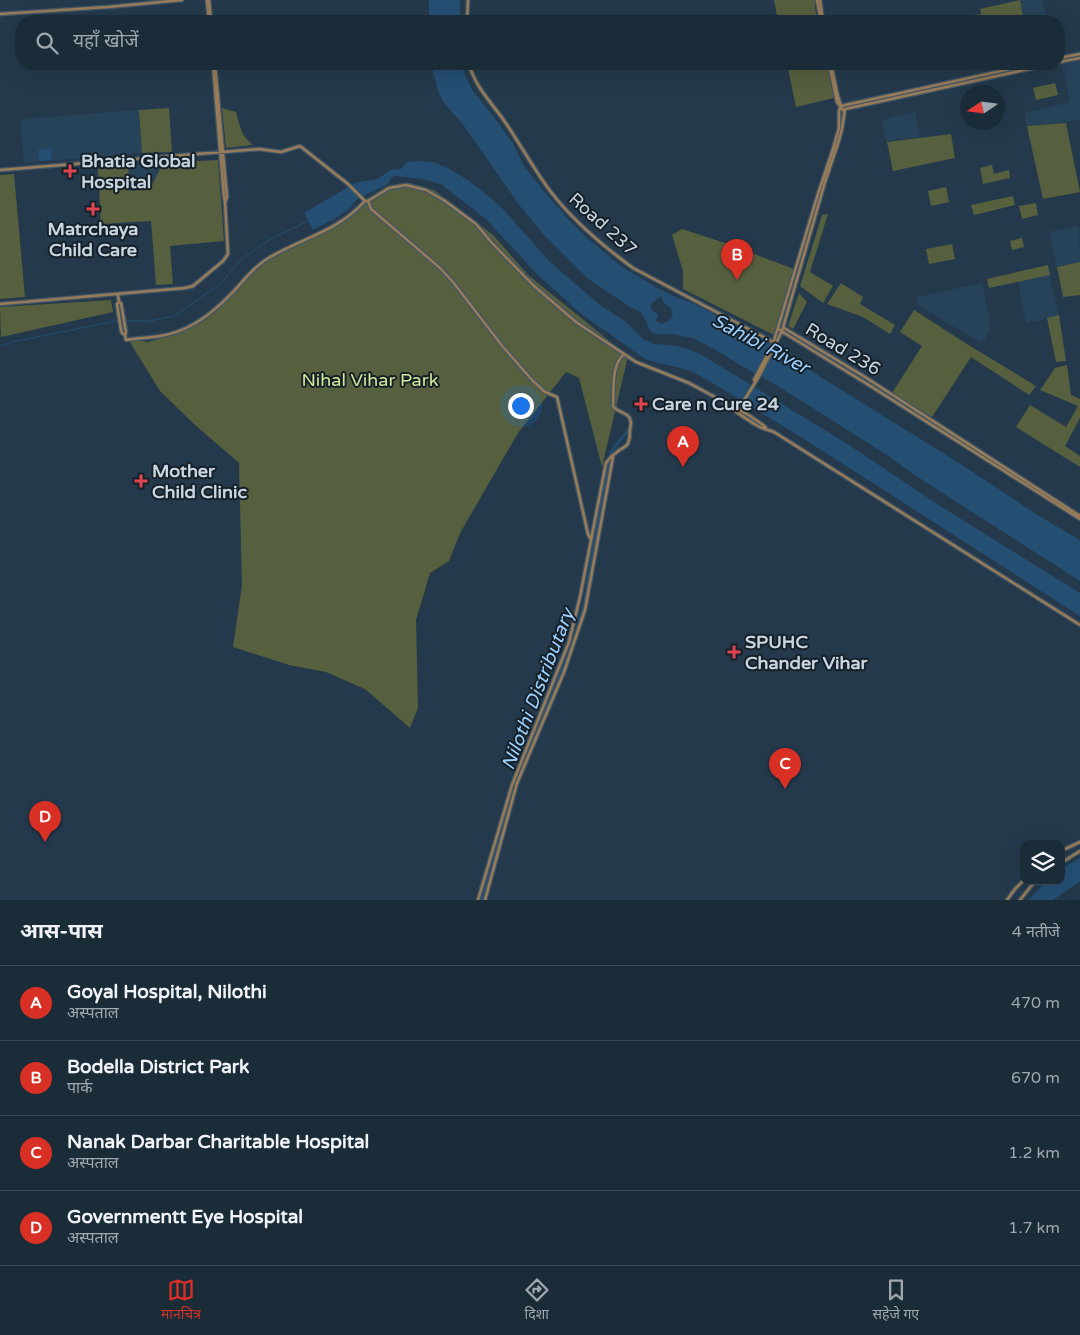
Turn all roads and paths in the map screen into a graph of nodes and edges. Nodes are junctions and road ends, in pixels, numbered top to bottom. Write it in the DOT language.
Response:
graph roads {
  1 [pos="182,0"];
  2 [pos="208,0"];
  3 [pos="468,0"];
  4 [pos="819,0"];
  5 [pos="0,14"];
  6 [pos="209,15"];
  7 [pos="467,15"];
  8 [pos="821,15"];
  9 [pos="1080,56"];
  10 [pos="1065,57"];
  11 [pos="1065,60"];
  12 [pos="215,70"];
  13 [pos="471,70"];
  14 [pos="831,70"];
  15 [pos="1006,70"];
  16 [pos="1025,70"];
  17 [pos="842,106"];
  18 [pos="845,110"];
  19 [pos="222,153"];
  20 [pos="0,170"];
  21 [pos="365,200"];
  22 [pos="118,295"];
  23 [pos="119,302"];
  24 [pos="0,304"];
  25 [pos="779,327"];
  26 [pos="782,329"];
  27 [pos="125,335"];
  28 [pos="775,343"];
  29 [pos="624,354"];
  30 [pos="739,409"];
  31 [pos="766,428"];
  32 [pos="611,458"];
  33 [pos="1080,518"];
  34 [pos="591,540"];
  35 [pos="1080,625"];
  36 [pos="1080,842"];
  37 [pos="1065,849"];
  38 [pos="1080,851"];
  39 [pos="1065,860"];
  40 [pos="1020,884"];
  41 [pos="1032,885"];
  42 [pos="478,900"];
  43 [pos="485,900"];
  44 [pos="1007,900"];
  45 [pos="1020,900"];
  1 -- 5 [label="street"];
  2 -- 6 [label="street"];
  3 -- 7 [label="street"];
  4 -- 8 [label="street"];
  9 -- 10 [label="street"];
  9 -- 11 [label="street"];
  12 -- 19 [label="street"];
  13 -- 28 [label="street, Road 237"];
  14 -- 17 [label="street"];
  15 -- 17 [label="street"];
  16 -- 18 [label="street"];
  17 -- 18 [label="street"];
  17 -- 25 [label="street"];
  18 -- 26 [label="street, Road 236"];
  19 -- 20 [label="street"];
  19 -- 21 [label="street"];
  19 -- 22 [label="street"];
  21 -- 27 [label="street"];
  21 -- 29 [label="street"];
  21 -- 34 [label="street"];
  22 -- 23 [label="street"];
  22 -- 24 [label="street"];
  23 -- 27 [label="street"];
  23 -- 27 [label="street"];
  25 -- 26 [label="street"];
  25 -- 28 [label="street"];
  26 -- 28 [label="street"];
  26 -- 33 [label="street, Road 236"];
  28 -- 30 [label="street"];
  29 -- 30 [label="street"];
  29 -- 32 [label="street"];
  30 -- 31 [label="street"];
  30 -- 31 [label="street"];
  31 -- 35 [label="street"];
  32 -- 34 [label="street"];
  32 -- 43 [label="street"];
  34 -- 42 [label="street"];
  36 -- 37 [label="street"];
  38 -- 39 [label="street"];
  40 -- 44 [label="street"];
  41 -- 45 [label="street"];
}
